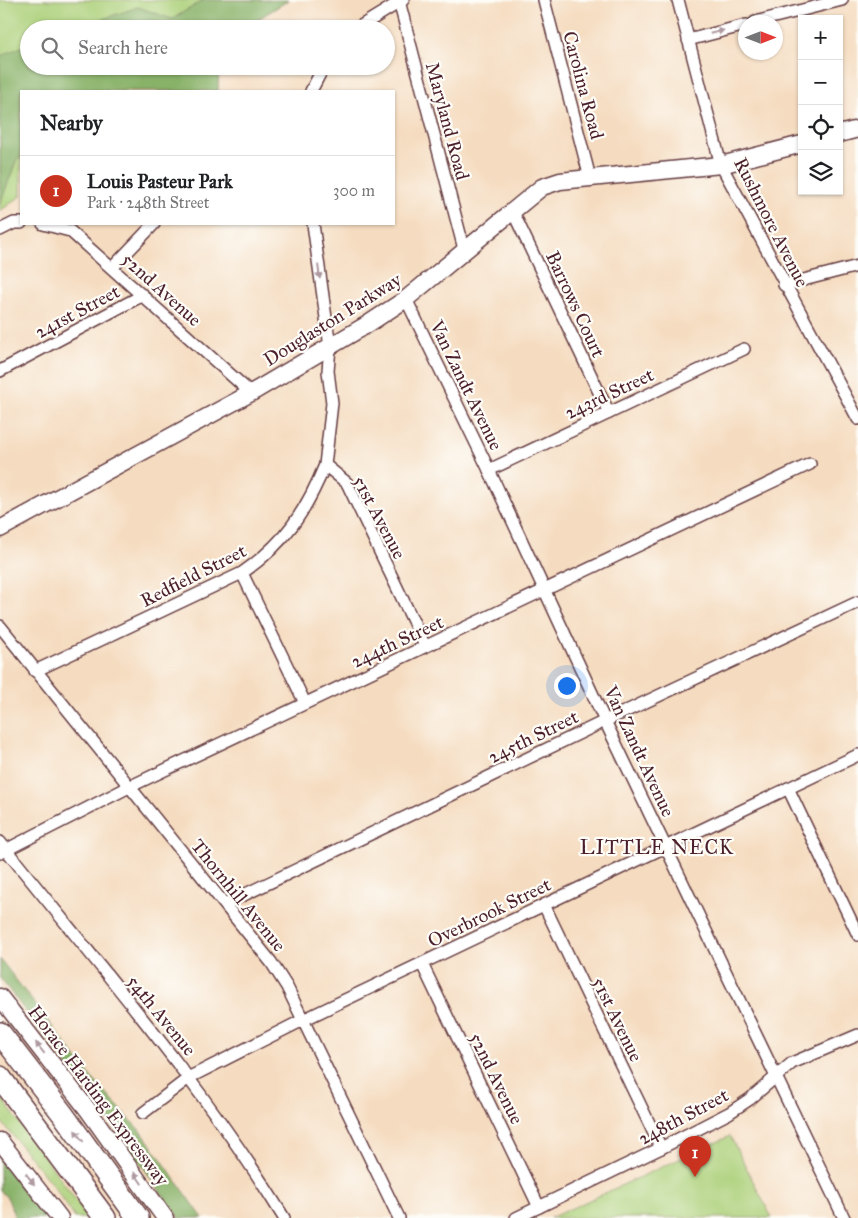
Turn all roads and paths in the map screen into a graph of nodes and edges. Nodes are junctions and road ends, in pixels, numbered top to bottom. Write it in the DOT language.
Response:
graph roads {
  1 [pos="544,0"];
  2 [pos="678,0"];
  3 [pos="842,0"];
  4 [pos="401,1"];
  5 [pos="783,15"];
  6 [pos="370,20"];
  7 [pos="738,27"];
  8 [pos="688,40"];
  9 [pos="319,75"];
  10 [pos="313,86"];
  11 [pos="858,129"];
  12 [pos="843,133"];
  13 [pos="798,145"];
  14 [pos="721,165"];
  15 [pos="590,178"];
  16 [pos="512,210"];
  17 [pos="18,223"];
  18 [pos="47,225"];
  19 [pos="153,225"];
  20 [pos="313,225"];
  21 [pos="0,230"];
  22 [pos="464,249"];
  23 [pos="858,266"];
  24 [pos="113,267"];
  25 [pos="784,285"];
  26 [pos="143,295"];
  27 [pos="406,299"];
  28 [pos="330,347"];
  29 [pos="744,349"];
  30 [pos="0,371"];
  31 [pos="251,393"];
  32 [pos="854,401"];
  33 [pos="609,413"];
  34 [pos="858,419"];
  35 [pos="810,464"];
  36 [pos="325,465"];
  37 [pos="489,470"];
  38 [pos="0,529"];
  39 [pos="242,573"];
  40 [pos="546,589"];
  41 [pos="858,602"];
  42 [pos="0,626"];
  43 [pos="425,646"];
  44 [pos="35,671"];
  45 [pos="305,703"];
  46 [pos="605,721"];
  47 [pos="858,755"];
  48 [pos="129,787"];
  49 [pos="788,788"];
  50 [pos="666,847"];
  51 [pos="2,848"];
  52 [pos="225,904"];
  53 [pos="544,906"];
  54 [pos="858,935"];
  55 [pos="422,964"];
  56 [pos="0,997"];
  57 [pos="303,1020"];
  58 [pos="0,1033"];
  59 [pos="858,1035"];
  60 [pos="776,1076"];
  61 [pos="0,1077"];
  62 [pos="190,1077"];
  63 [pos="143,1113"];
  64 [pos="0,1141"];
  65 [pos="661,1148"];
  66 [pos="540,1207"];
  67 [pos="60,1218"];
  68 [pos="105,1218"];
  69 [pos="138,1218"];
  70 [pos="165,1218"];
  71 [pos="284,1218"];
  72 [pos="399,1218"];
  73 [pos="516,1218"];
  74 [pos="844,1218"];
  1 -- 15 [label="street, Carolina Road"];
  2 -- 8 [label="street, Rushmore Avenue"];
  3 -- 5 [label="street"];
  4 -- 6 [label="street"];
  4 -- 22 [label="street, Maryland Road"];
  8 -- 7 [label="street, one-way"];
  8 -- 14 [label="street, Rushmore Avenue"];
  9 -- 10 [label="street"];
  11 -- 12 [label="main road"];
  13 -- 14 [label="main road, Douglaston Parkway"];
  14 -- 15 [label="main road, Douglaston Parkway"];
  14 -- 25 [label="street, Rushmore Avenue"];
  15 -- 16 [label="main road, Douglaston Parkway"];
  16 -- 22 [label="main road, Douglaston Parkway"];
  16 -- 33 [label="street, Barrows Court"];
  17 -- 21 [label="street"];
  18 -- 24 [label="street, 52nd Avenue"];
  19 -- 24 [label="street"];
  20 -- 28 [label="street, one-way"];
  22 -- 27 [label="main road, Douglaston Parkway"];
  23 -- 25 [label="street"];
  24 -- 26 [label="street, 52nd Avenue"];
  25 -- 32 [label="street, Rushmore Avenue"];
  26 -- 30 [label="street, 241st Street"];
  26 -- 31 [label="street, 52nd Avenue"];
  27 -- 28 [label="main road, Douglaston Parkway"];
  27 -- 37 [label="street, Van Zandt Avenue"];
  28 -- 31 [label="main road, Douglaston Parkway"];
  28 -- 36 [label="street"];
  29 -- 33 [label="street, 243rd Street"];
  31 -- 38 [label="main road, Douglaston Parkway"];
  32 -- 34 [label="street, Rushmore Avenue"];
  33 -- 37 [label="street, 243rd Street"];
  35 -- 40 [label="street, 244th Street"];
  36 -- 39 [label="street, Redfield Street"];
  36 -- 43 [label="street, 51st Avenue"];
  37 -- 40 [label="street, Van Zandt Avenue"];
  39 -- 44 [label="street, Redfield Street"];
  39 -- 45 [label="street"];
  40 -- 43 [label="street, 244th Street"];
  40 -- 46 [label="street, Van Zandt Avenue"];
  41 -- 46 [label="street, 245th Street"];
  42 -- 44 [label="street, Thornhill Avenue"];
  43 -- 45 [label="street, 244th Street"];
  44 -- 48 [label="street, Thornhill Avenue"];
  45 -- 48 [label="street, 244th Street"];
  46 -- 50 [label="street, Van Zandt Avenue"];
  46 -- 52 [label="street, 245th Street"];
  47 -- 49 [label="street, Overbrook Street"];
  48 -- 51 [label="street, 244th Street"];
  48 -- 52 [label="street, Thornhill Avenue"];
  49 -- 50 [label="street, Overbrook Street"];
  49 -- 54 [label="street"];
  50 -- 53 [label="street, Overbrook Street"];
  50 -- 60 [label="street, Van Zandt Avenue"];
  51 -- 62 [label="street, 54th Avenue"];
  52 -- 57 [label="street, Thornhill Avenue"];
  53 -- 55 [label="street, Overbrook Street"];
  53 -- 65 [label="street, 51st Avenue"];
  55 -- 57 [label="street, Overbrook Street"];
  55 -- 66 [label="street, 52nd Avenue"];
  70 -- 56 [label="main road, Horace Harding Expressway, one-way"];
  57 -- 62 [label="street, Overbrook Street"];
  57 -- 72 [label="street, Thornhill Avenue"];
  69 -- 58 [label="highway, one-way"];
  59 -- 60 [label="street, 248th Street"];
  60 -- 65 [label="street, 248th Street"];
  60 -- 74 [label="street, Van Zandt Avenue"];
  61 -- 68 [label="highway"];
  62 -- 63 [label="street, Overbrook Street"];
  62 -- 71 [label="street, 54th Avenue"];
  64 -- 67 [label="main road, one-way"];
  65 -- 66 [label="street, 248th Street"];
  66 -- 73 [label="street, 248th Street"];
}
